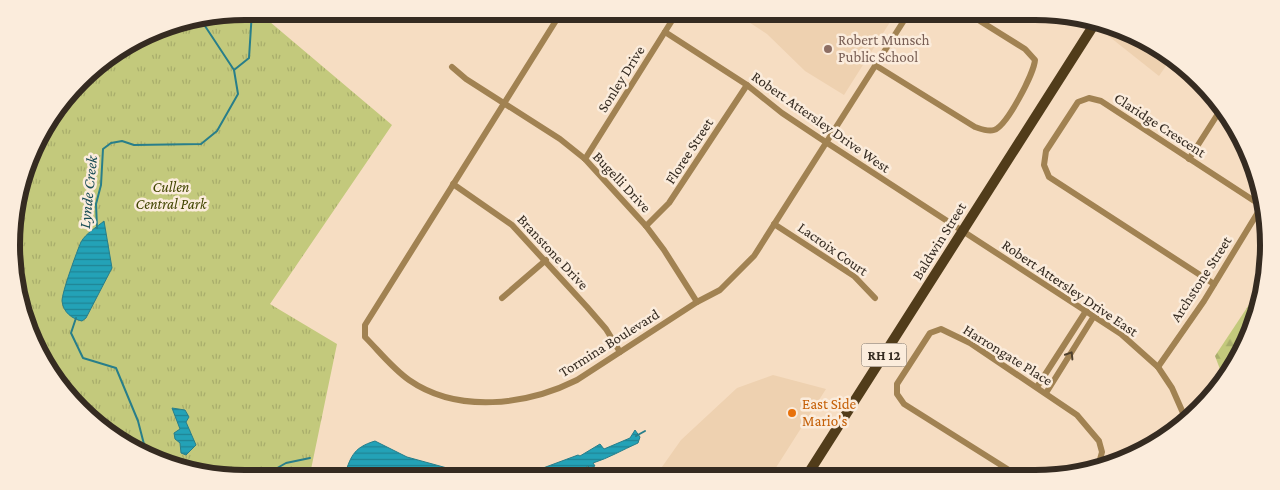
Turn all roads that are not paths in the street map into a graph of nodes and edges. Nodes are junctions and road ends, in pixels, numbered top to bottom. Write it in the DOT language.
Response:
graph roads {
  1 [pos="556,20"];
  2 [pos="672,20"];
  3 [pos="904,20"];
  4 [pos="978,20"];
  5 [pos="1092,28"];
  6 [pos="665,32"];
  7 [pos="875,66"];
  8 [pos="452,67"];
  9 [pos="747,84"];
  10 [pos="504,104"];
  11 [pos="1218,114"];
  12 [pos="826,142"];
  13 [pos="585,159"];
  14 [pos="1189,159"];
  15 [pos="453,184"];
  16 [pos="1256,201"];
  17 [pos="1258,212"];
  18 [pos="774,224"];
  19 [pos="646,226"];
  20 [pos="962,232"];
  21 [pos="546,260"];
  22 [pos="1214,284"];
  23 [pos="502,298"];
  24 [pos="875,298"];
  25 [pos="697,302"];
  26 [pos="1086,311"];
  27 [pos="1094,316"];
  28 [pos="620,352"];
  29 [pos="1158,367"];
  30 [pos="1037,387"];
  31 [pos="1046,393"];
  32 [pos="1183,414"];
  33 [pos="1100,460"];
  34 [pos="810,470"];
  35 [pos="1009,470"];
  1 -- 10 [label="street, Tormina Boulevard"];
  2 -- 6 [label="street, Sonley Drive"];
  3 -- 7 [label="street, Tormina Boulevard"];
  4 -- 7 [label="street"];
  5 -- 20 [label="main road, Baldwin Street / RH 12"];
  6 -- 9 [label="street, Robert Attersley Drive West"];
  6 -- 13 [label="street, Sonley Drive"];
  7 -- 12 [label="street, Tormina Boulevard"];
  8 -- 10 [label="street, Bugelli Drive"];
  9 -- 12 [label="street, Robert Attersley Drive West"];
  9 -- 19 [label="street, Floree Street"];
  10 -- 13 [label="street, Bugelli Drive"];
  10 -- 15 [label="street, Tormina Boulevard"];
  11 -- 14 [label="street"];
  12 -- 18 [label="street, Tormina Boulevard"];
  12 -- 20 [label="street, Robert Attersley Drive West"];
  13 -- 19 [label="street, Bugelli Drive"];
  14 -- 16 [label="street, Claridge Crescent"];
  14 -- 22 [label="street, Claridge Crescent"];
  15 -- 21 [label="street, Branstone Drive"];
  15 -- 28 [label="street, Tormina Boulevard"];
  17 -- 22 [label="street, Archstone Street"];
  18 -- 24 [label="street, Lacroix Court"];
  18 -- 25 [label="street, Tormina Boulevard"];
  19 -- 25 [label="street, Bugelli Drive"];
  20 -- 26 [label="street, Robert Attersley Drive East"];
  20 -- 34 [label="main road, Baldwin Street / RH 12"];
  21 -- 23 [label="street"];
  21 -- 28 [label="street, Branstone Drive"];
  22 -- 29 [label="street, Archstone Street"];
  25 -- 28 [label="street, Tormina Boulevard"];
  26 -- 27 [label="street, Robert Attersley Drive East"];
  26 -- 30 [label="street"];
  27 -- 29 [label="street, Robert Attersley Drive East"];
  31 -- 27 [label="street, one-way"];
  29 -- 32 [label="street, Robert Attersley Drive East"];
  30 -- 31 [label="street, Harrongate Place"];
  30 -- 35 [label="street, Harrongate Place"];
  31 -- 33 [label="street, Harrongate Place"];
}
